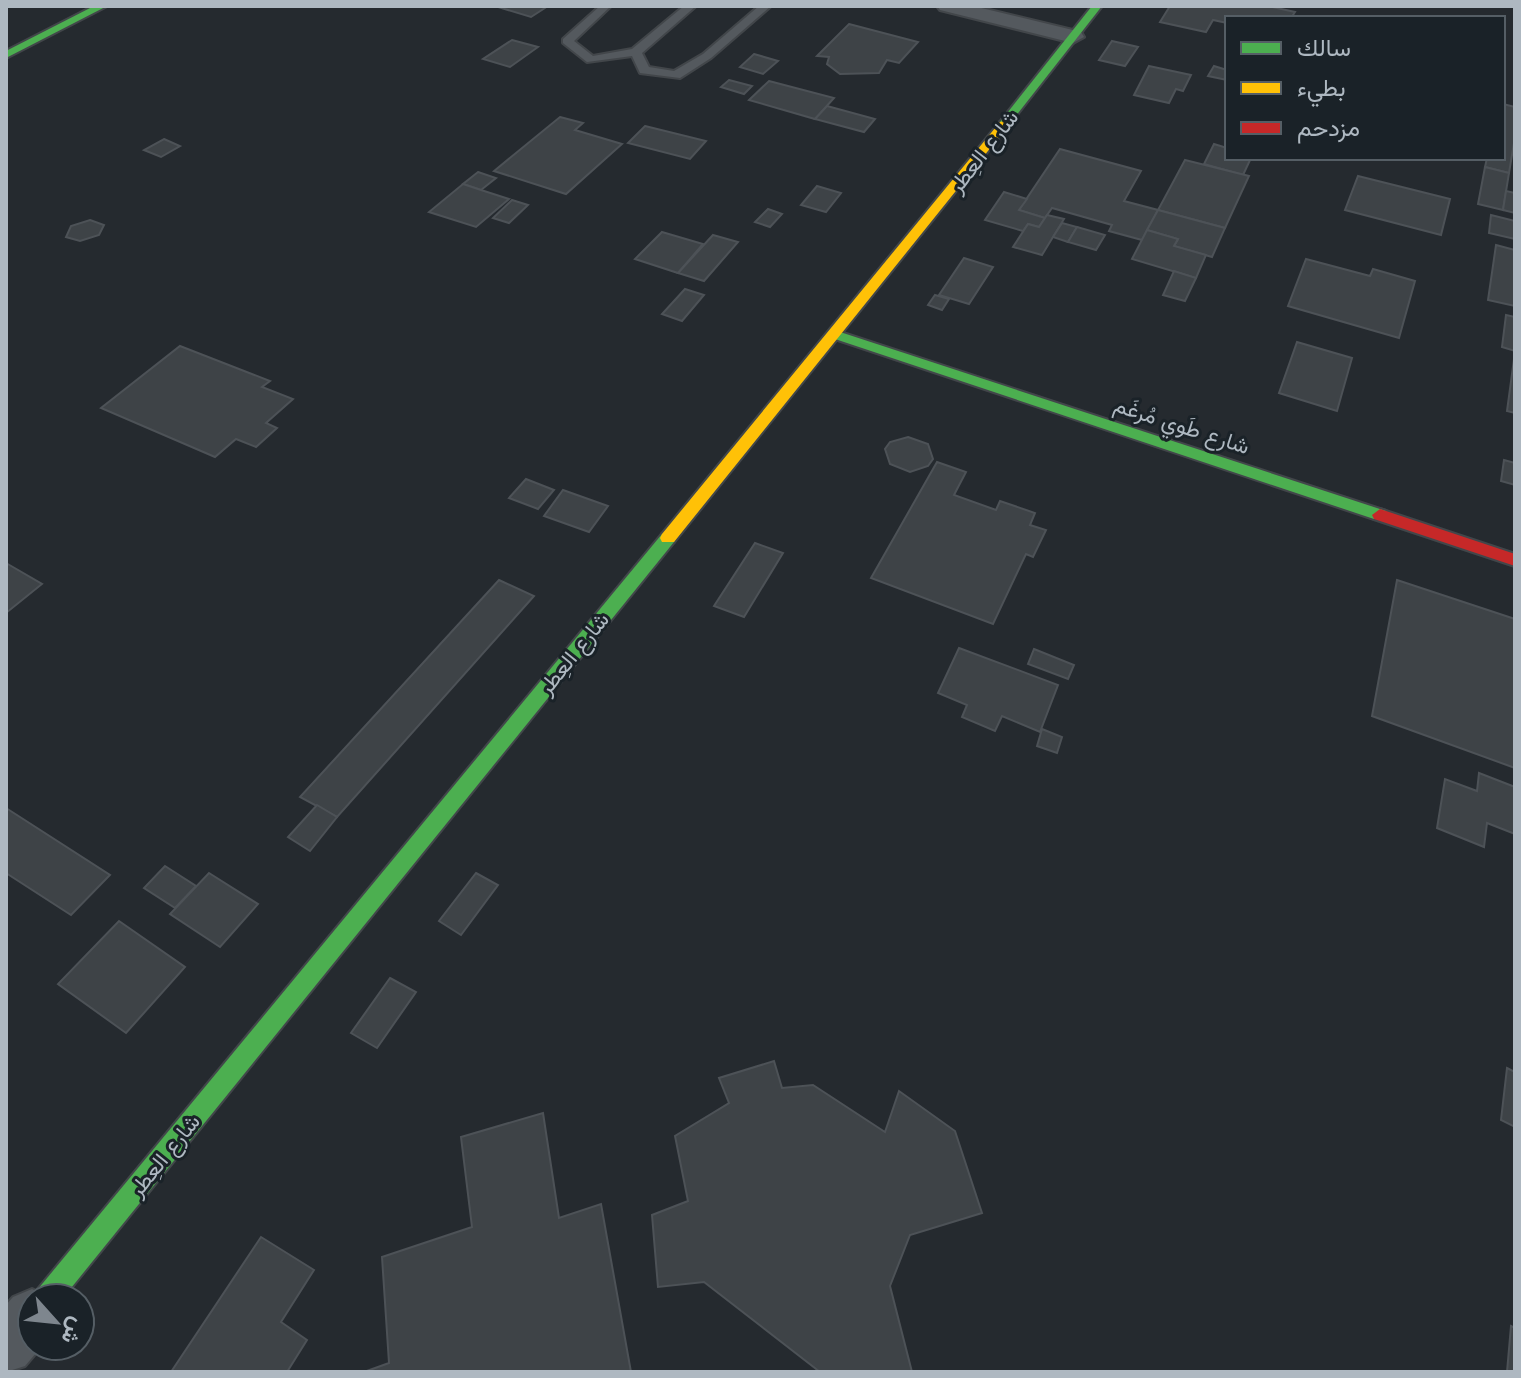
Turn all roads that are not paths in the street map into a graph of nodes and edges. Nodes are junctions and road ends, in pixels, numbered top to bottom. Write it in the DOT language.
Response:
graph roads {
  1 [pos="102,6"];
  2 [pos="606,6"];
  3 [pos="691,6"];
  4 [pos="766,6"];
  5 [pos="947,6"];
  6 [pos="1097,6"];
  7 [pos="1073,37"];
  8 [pos="11,48"];
  9 [pos="636,52"];
  10 [pos="834,334"];
  11 [pos="1515,560"];
  12 [pos="60,1282"];
  1 -- 8 [label="street"];
  2 -- 9 [label="lane"];
  3 -- 9 [label="lane"];
  4 -- 9 [label="lane"];
  5 -- 7 [label="street"];
  6 -- 7 [label="street, شارع العِطر"];
  7 -- 10 [label="street, شارع العِطر"];
  10 -- 11 [label="street, شارع طَوي مُرغَم"];
  10 -- 12 [label="street, شارع العِطر"];
}
